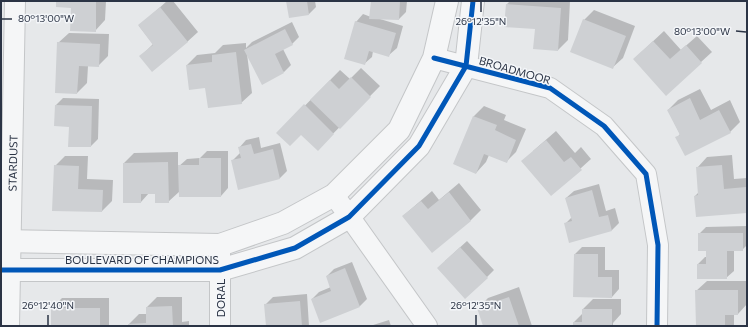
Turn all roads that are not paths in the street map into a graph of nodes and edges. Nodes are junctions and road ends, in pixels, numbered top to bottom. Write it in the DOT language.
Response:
graph roads {
  1 [pos="15,1"];
  2 [pos="447,1"];
  3 [pos="473,1"];
  4 [pos="434,58"];
  5 [pos="466,66"];
  6 [pos="334,195"];
  7 [pos="349,217"];
  8 [pos="6,241"];
  9 [pos="220,245"];
  10 [pos="5,270"];
  11 [pos="220,270"];
  12 [pos="9,326"];
  13 [pos="220,326"];
  14 [pos="427,326"];
  15 [pos="657,326"];
  1 -- 8 [label="street, STARDUST"];
  2 -- 4 [label="street, BOULEVARD OF CHAMPIONS"];
  3 -- 5 [label="street, BOULEVARD OF CHAMPIONS"];
  4 -- 5 [label="street, BROADMOOR"];
  4 -- 6 [label="street, BOULEVARD OF CHAMPIONS"];
  5 -- 7 [label="street, BOULEVARD OF CHAMPIONS"];
  5 -- 15 [label="street, BROADMOOR"];
  6 -- 7 [label="street"];
  6 -- 9 [label="street, BOULEVARD OF CHAMPIONS"];
  7 -- 11 [label="street, BOULEVARD OF CHAMPIONS"];
  7 -- 14 [label="street"];
  8 -- 9 [label="street, BOULEVARD OF CHAMPIONS"];
  8 -- 10 [label="street, STARDUST"];
  9 -- 11 [label="street, DORAL"];
  10 -- 11 [label="street, BOULEVARD OF CHAMPIONS"];
  10 -- 12 [label="street, STARDUST"];
  11 -- 13 [label="street, DORAL"];
}
